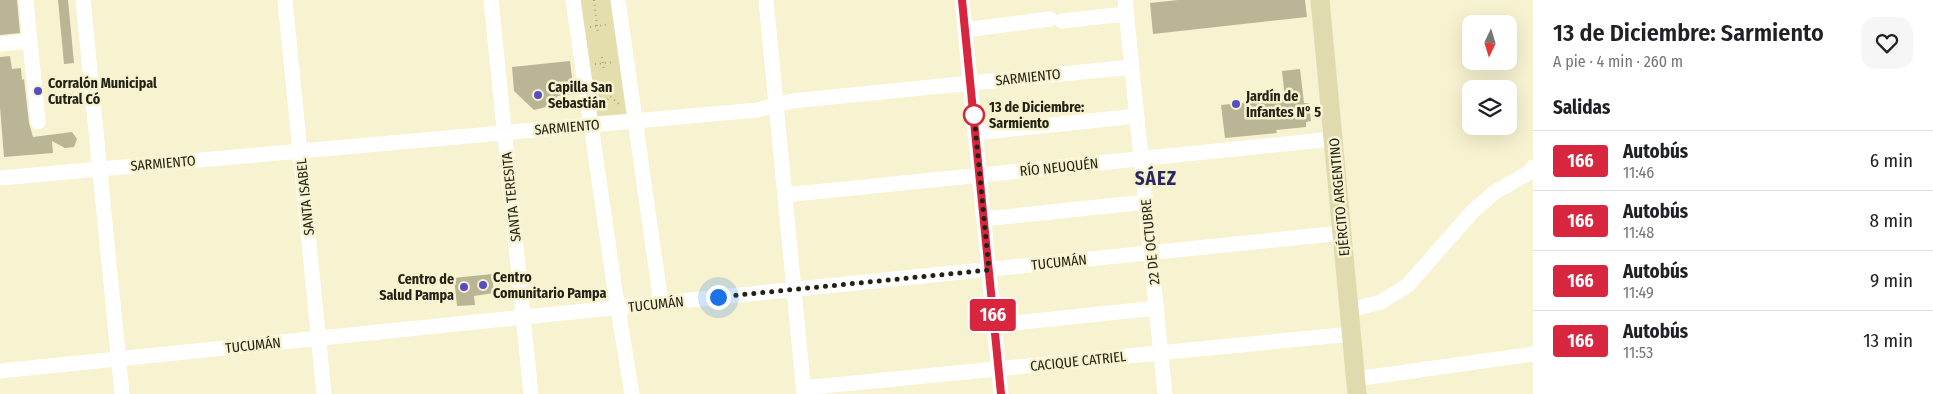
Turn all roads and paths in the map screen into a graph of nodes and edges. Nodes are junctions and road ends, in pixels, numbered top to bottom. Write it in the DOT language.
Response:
graph roads {
  1 [pos="26,0"];
  2 [pos="83,0"];
  3 [pos="285,0"];
  4 [pos="492,0"];
  5 [pos="573,0"];
  6 [pos="594,0"];
  7 [pos="618,0"];
  8 [pos="771,0"];
  9 [pos="962,0"];
  10 [pos="1320,0"];
  11 [pos="1126,7"];
  12 [pos="614,23"];
  13 [pos="597,26"];
  14 [pos="585,28"];
  15 [pos="965,30"];
  16 [pos="598,34"];
  17 [pos="30,41"];
  18 [pos="0,44"];
  19 [pos="602,57"];
  20 [pos="620,62"];
  21 [pos="603,64"];
  22 [pos="590,65"];
  23 [pos="1132,67"];
  24 [pos="604,70"];
  25 [pos="970,83"];
  26 [pos="621,106"];
  27 [pos="776,106"];
  28 [pos="1137,116"];
  29 [pos="594,120"];
  30 [pos="635,121"];
  31 [pos="38,122"];
  32 [pos="505,133"];
  33 [pos="975,133"];
  34 [pos="1333,139"];
  35 [pos="300,151"];
  36 [pos="1141,159"];
  37 [pos="100,169"];
  38 [pos="1532,170"];
  39 [pos="980,176"];
  40 [pos="0,178"];
  41 [pos="785,195"];
  42 [pos="1146,202"];
  43 [pos="984,219"];
  44 [pos="1342,233"];
  45 [pos="1151,253"];
  46 [pos="989,270"];
  47 [pos="794,290"];
  48 [pos="661,303"];
  49 [pos="618,308"];
  50 [pos="1156,308"];
  51 [pos="1350,310"];
  52 [pos="523,317"];
  53 [pos="994,325"];
  54 [pos="1352,334"];
  55 [pos="319,338"];
  56 [pos="1161,353"];
  57 [pos="1533,354"];
  58 [pos="119,359"];
  59 [pos="998,369"];
  60 [pos="0,371"];
  61 [pos="1357,386"];
  62 [pos="804,391"];
  63 [pos="122,394"];
  64 [pos="324,394"];
  65 [pos="531,394"];
  66 [pos="632,394"];
  67 [pos="1001,394"];
  68 [pos="1165,394"];
  1 -- 17 [label="street"];
  2 -- 37 [label="street"];
  3 -- 35 [label="street, SANTA ISABEL"];
  4 -- 32 [label="street, SANTA TERESITA"];
  5 -- 29 [label="street"];
  6 -- 13 [label="path"];
  7 -- 30 [label="street"];
  8 -- 27 [label="street"];
  9 -- 15 [label="street"];
  10 -- 34 [label="main road, EJÉRCITO ARGENTINO"];
  11 -- 15 [label="street"];
  11 -- 23 [label="street, 22 DE OCTUBRE"];
  12 -- 13 [label="path"];
  13 -- 14 [label="path"];
  13 -- 16 [label="path"];
  15 -- 25 [label="street"];
  17 -- 18 [label="street"];
  17 -- 31 [label="street"];
  19 -- 21 [label="path"];
  20 -- 21 [label="path"];
  21 -- 22 [label="path"];
  21 -- 24 [label="path"];
  23 -- 25 [label="street, SARMIENTO"];
  23 -- 28 [label="street, 22 DE OCTUBRE"];
  25 -- 27 [label="street, SARMIENTO"];
  25 -- 33 [label="street"];
  26 -- 29 [label="path"];
  27 -- 30 [label="street, SARMIENTO"];
  27 -- 41 [label="street"];
  28 -- 33 [label="street"];
  28 -- 36 [label="street, 22 DE OCTUBRE"];
  29 -- 30 [label="street, SARMIENTO"];
  29 -- 32 [label="street, SARMIENTO"];
  29 -- 49 [label="street"];
  30 -- 48 [label="street"];
  32 -- 35 [label="street, SARMIENTO"];
  32 -- 52 [label="street, SANTA TERESITA"];
  33 -- 39 [label="street"];
  34 -- 36 [label="street, RÍO NEUQUÉN"];
  34 -- 44 [label="main road, EJÉRCITO ARGENTINO"];
  35 -- 37 [label="street, SARMIENTO"];
  35 -- 55 [label="street, SANTA ISABEL"];
  36 -- 39 [label="street, RÍO NEUQUÉN"];
  36 -- 42 [label="street, 22 DE OCTUBRE"];
  37 -- 40 [label="street, SARMIENTO"];
  37 -- 58 [label="street"];
  38 -- 51 [label="street"];
  39 -- 41 [label="street, RÍO NEUQUÉN"];
  39 -- 43 [label="street"];
  41 -- 47 [label="street"];
  42 -- 43 [label="street"];
  42 -- 45 [label="street, 22 DE OCTUBRE"];
  43 -- 46 [label="street"];
  44 -- 45 [label="street, TUCUMÁN"];
  44 -- 51 [label="main road, EJÉRCITO ARGENTINO"];
  45 -- 46 [label="street, TUCUMÁN"];
  45 -- 50 [label="street, 22 DE OCTUBRE"];
  46 -- 47 [label="street, TUCUMÁN"];
  46 -- 53 [label="street"];
  47 -- 48 [label="street, TUCUMÁN"];
  47 -- 62 [label="street"];
  48 -- 49 [label="street, TUCUMÁN"];
  49 -- 52 [label="street, TUCUMÁN"];
  49 -- 66 [label="street"];
  50 -- 53 [label="street"];
  50 -- 56 [label="street, 22 DE OCTUBRE"];
  51 -- 54 [label="main road, EJÉRCITO ARGENTINO"];
  52 -- 55 [label="street, TUCUMÁN"];
  52 -- 65 [label="street, SANTA TERESITA"];
  53 -- 59 [label="street"];
  54 -- 56 [label="street, CACIQUE CATRIEL"];
  54 -- 61 [label="main road, EJÉRCITO ARGENTINO"];
  55 -- 58 [label="street, TUCUMÁN"];
  55 -- 64 [label="street, SANTA ISABEL"];
  56 -- 59 [label="street, CACIQUE CATRIEL"];
  56 -- 68 [label="street, 22 DE OCTUBRE"];
  57 -- 61 [label="street"];
  58 -- 60 [label="street, TUCUMÁN"];
  58 -- 63 [label="street"];
  59 -- 62 [label="street, CACIQUE CATRIEL"];
  59 -- 67 [label="street"];
}
